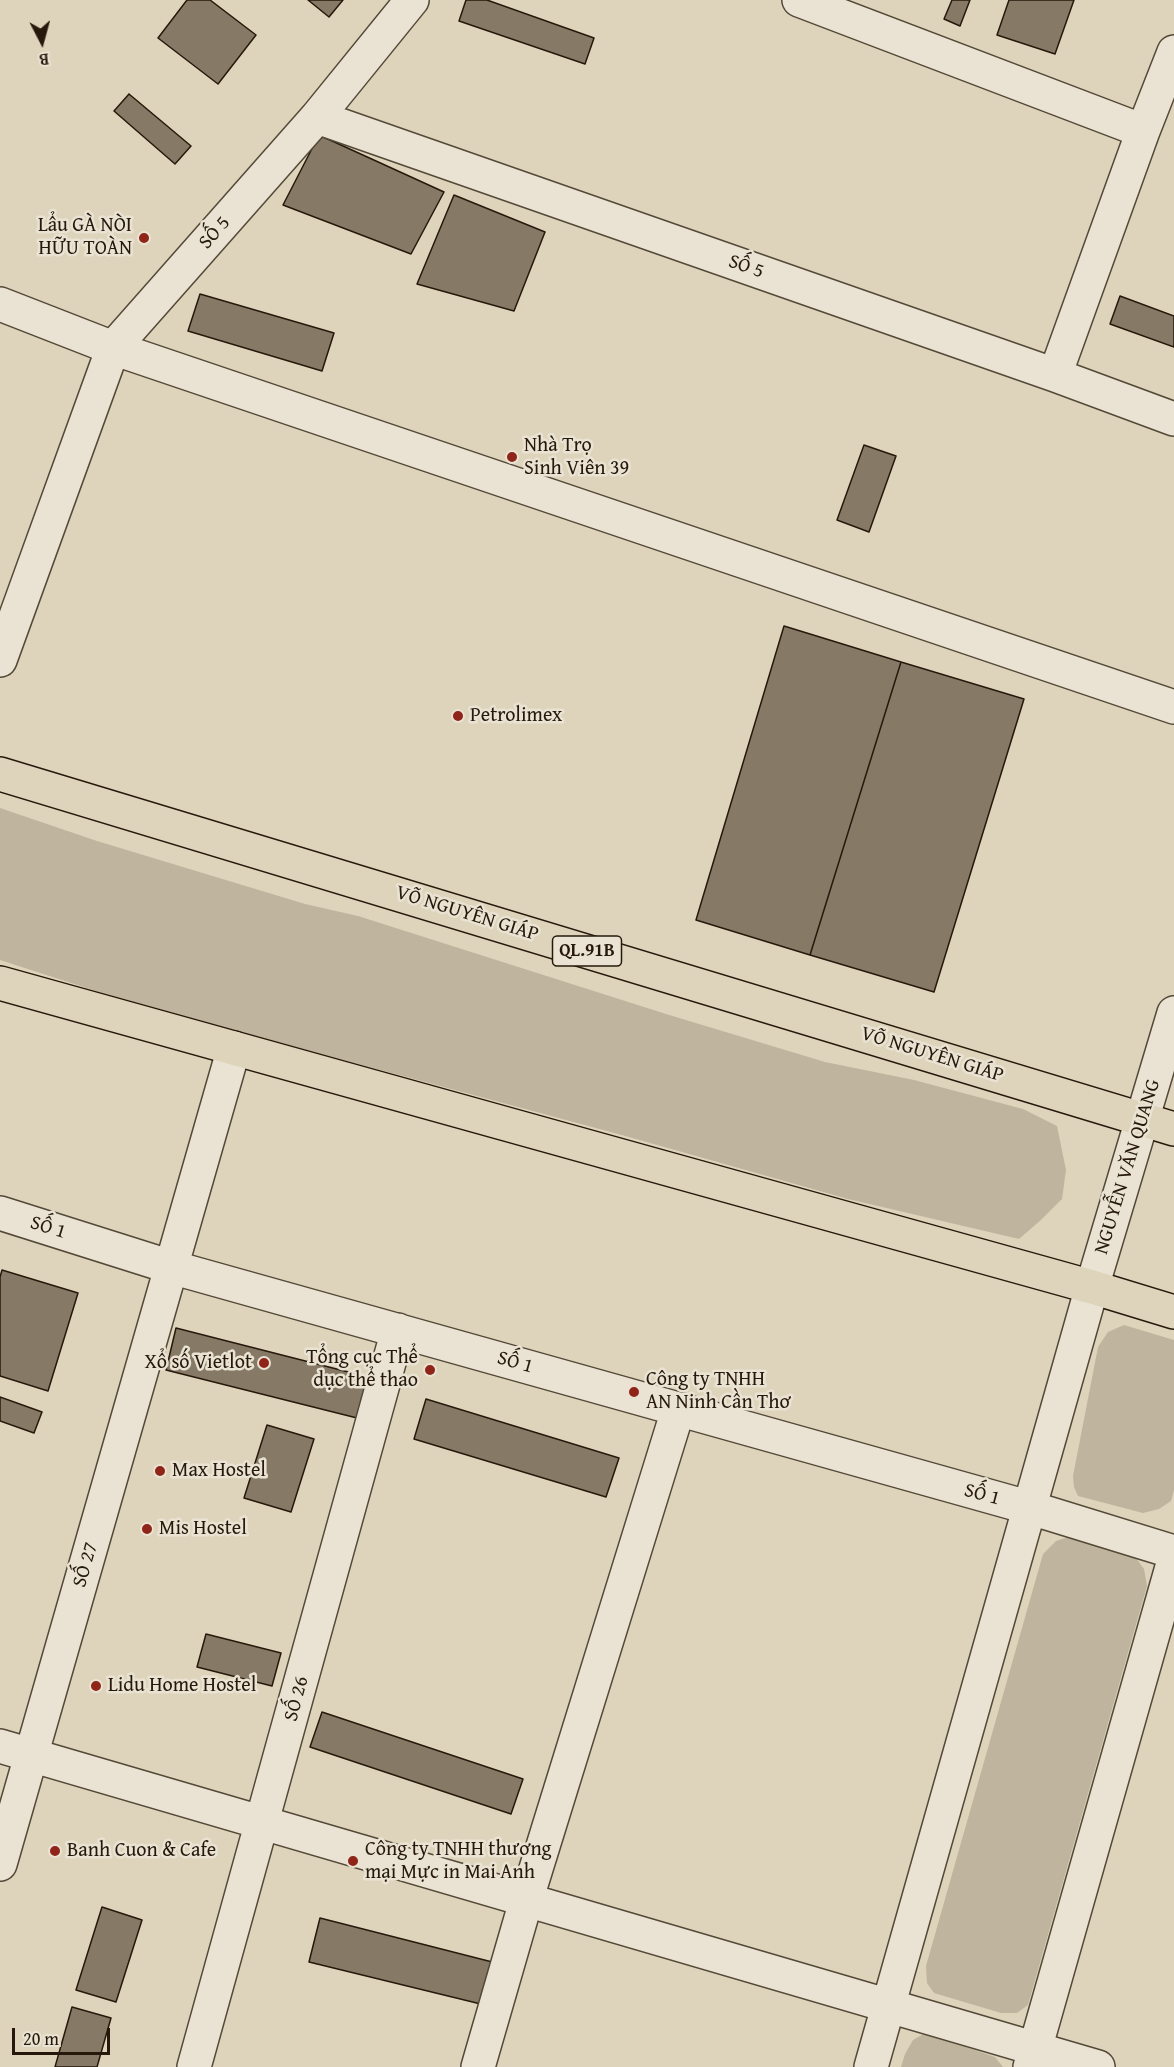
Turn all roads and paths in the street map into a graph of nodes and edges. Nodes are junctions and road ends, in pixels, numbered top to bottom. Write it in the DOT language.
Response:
graph roads {
  1 [pos="412,0"];
  2 [pos="799,0"];
  3 [pos="1174,52"];
  4 [pos="317,117"];
  5 [pos="1143,131"];
  6 [pos="0,304"];
  7 [pos="113,348"];
  8 [pos="1055,375"];
  9 [pos="1174,419"];
  10 [pos="0,660"];
  11 [pos="1174,707"];
  12 [pos="0,774"];
  13 [pos="0,983"];
  14 [pos="1174,1013"];
  15 [pos="234,1048"];
  16 [pos="1142,1118"];
  17 [pos="1174,1129"];
  18 [pos="0,1213"];
  19 [pos="171,1267"];
  20 [pos="1092,1287"];
  21 [pos="1174,1312"];
  22 [pos="398,1330"];
  23 [pos="678,1410"];
  24 [pos="1030,1508"];
  25 [pos="1174,1552"];
  26 [pos="1174,1560"];
  27 [pos="0,1746"];
  28 [pos="31,1755"];
  29 [pos="262,1824"];
  30 [pos="0,1864"];
  31 [pos="526,1901"];
  32 [pos="888,2006"];
  33 [pos="1032,2058"];
  34 [pos="195,2067"];
  35 [pos="478,2067"];
  36 [pos="871,2067"];
  37 [pos="1098,2067"];
  1 -- 4 [label="street, SỐ 5"];
  2 -- 5 [label="street"];
  3 -- 5 [label="street"];
  4 -- 7 [label="street, SỐ 5"];
  4 -- 8 [label="street, SỐ 5"];
  5 -- 8 [label="street"];
  6 -- 7 [label="street"];
  7 -- 10 [label="street"];
  7 -- 11 [label="street"];
  8 -- 9 [label="street, SỐ 5"];
  12 -- 16 [label="highway, VÕ NGUYÊN GIÁP / QL.91B"];
  13 -- 15 [label="highway"];
  14 -- 16 [label="street, NGUYỄN VĂN QUANG"];
  15 -- 19 [label="street, SỐ 27"];
  15 -- 20 [label="highway"];
  16 -- 17 [label="highway, VÕ NGUYÊN GIÁP / QL.91B"];
  16 -- 20 [label="street, NGUYỄN VĂN QUANG"];
  18 -- 19 [label="street, SỐ 1"];
  19 -- 22 [label="street, SỐ 1"];
  19 -- 28 [label="street, SỐ 27"];
  20 -- 21 [label="highway"];
  20 -- 24 [label="street, NGUYỄN VĂN QUANG"];
  22 -- 23 [label="street, SỐ 1"];
  22 -- 29 [label="street, SỐ 26"];
  23 -- 24 [label="street, SỐ 1"];
  23 -- 31 [label="street"];
  24 -- 25 [label="street, SỐ 1"];
  24 -- 32 [label="street, NGUYỄN VĂN QUANG"];
  26 -- 33 [label="street"];
  27 -- 28 [label="street"];
  28 -- 29 [label="street"];
  28 -- 30 [label="street, SỐ 27"];
  29 -- 31 [label="street"];
  29 -- 34 [label="street, SỐ 26"];
  31 -- 32 [label="street"];
  31 -- 35 [label="street"];
  32 -- 33 [label="street"];
  32 -- 36 [label="street, NGUYỄN VĂN QUANG"];
  33 -- 37 [label="street"];
}
